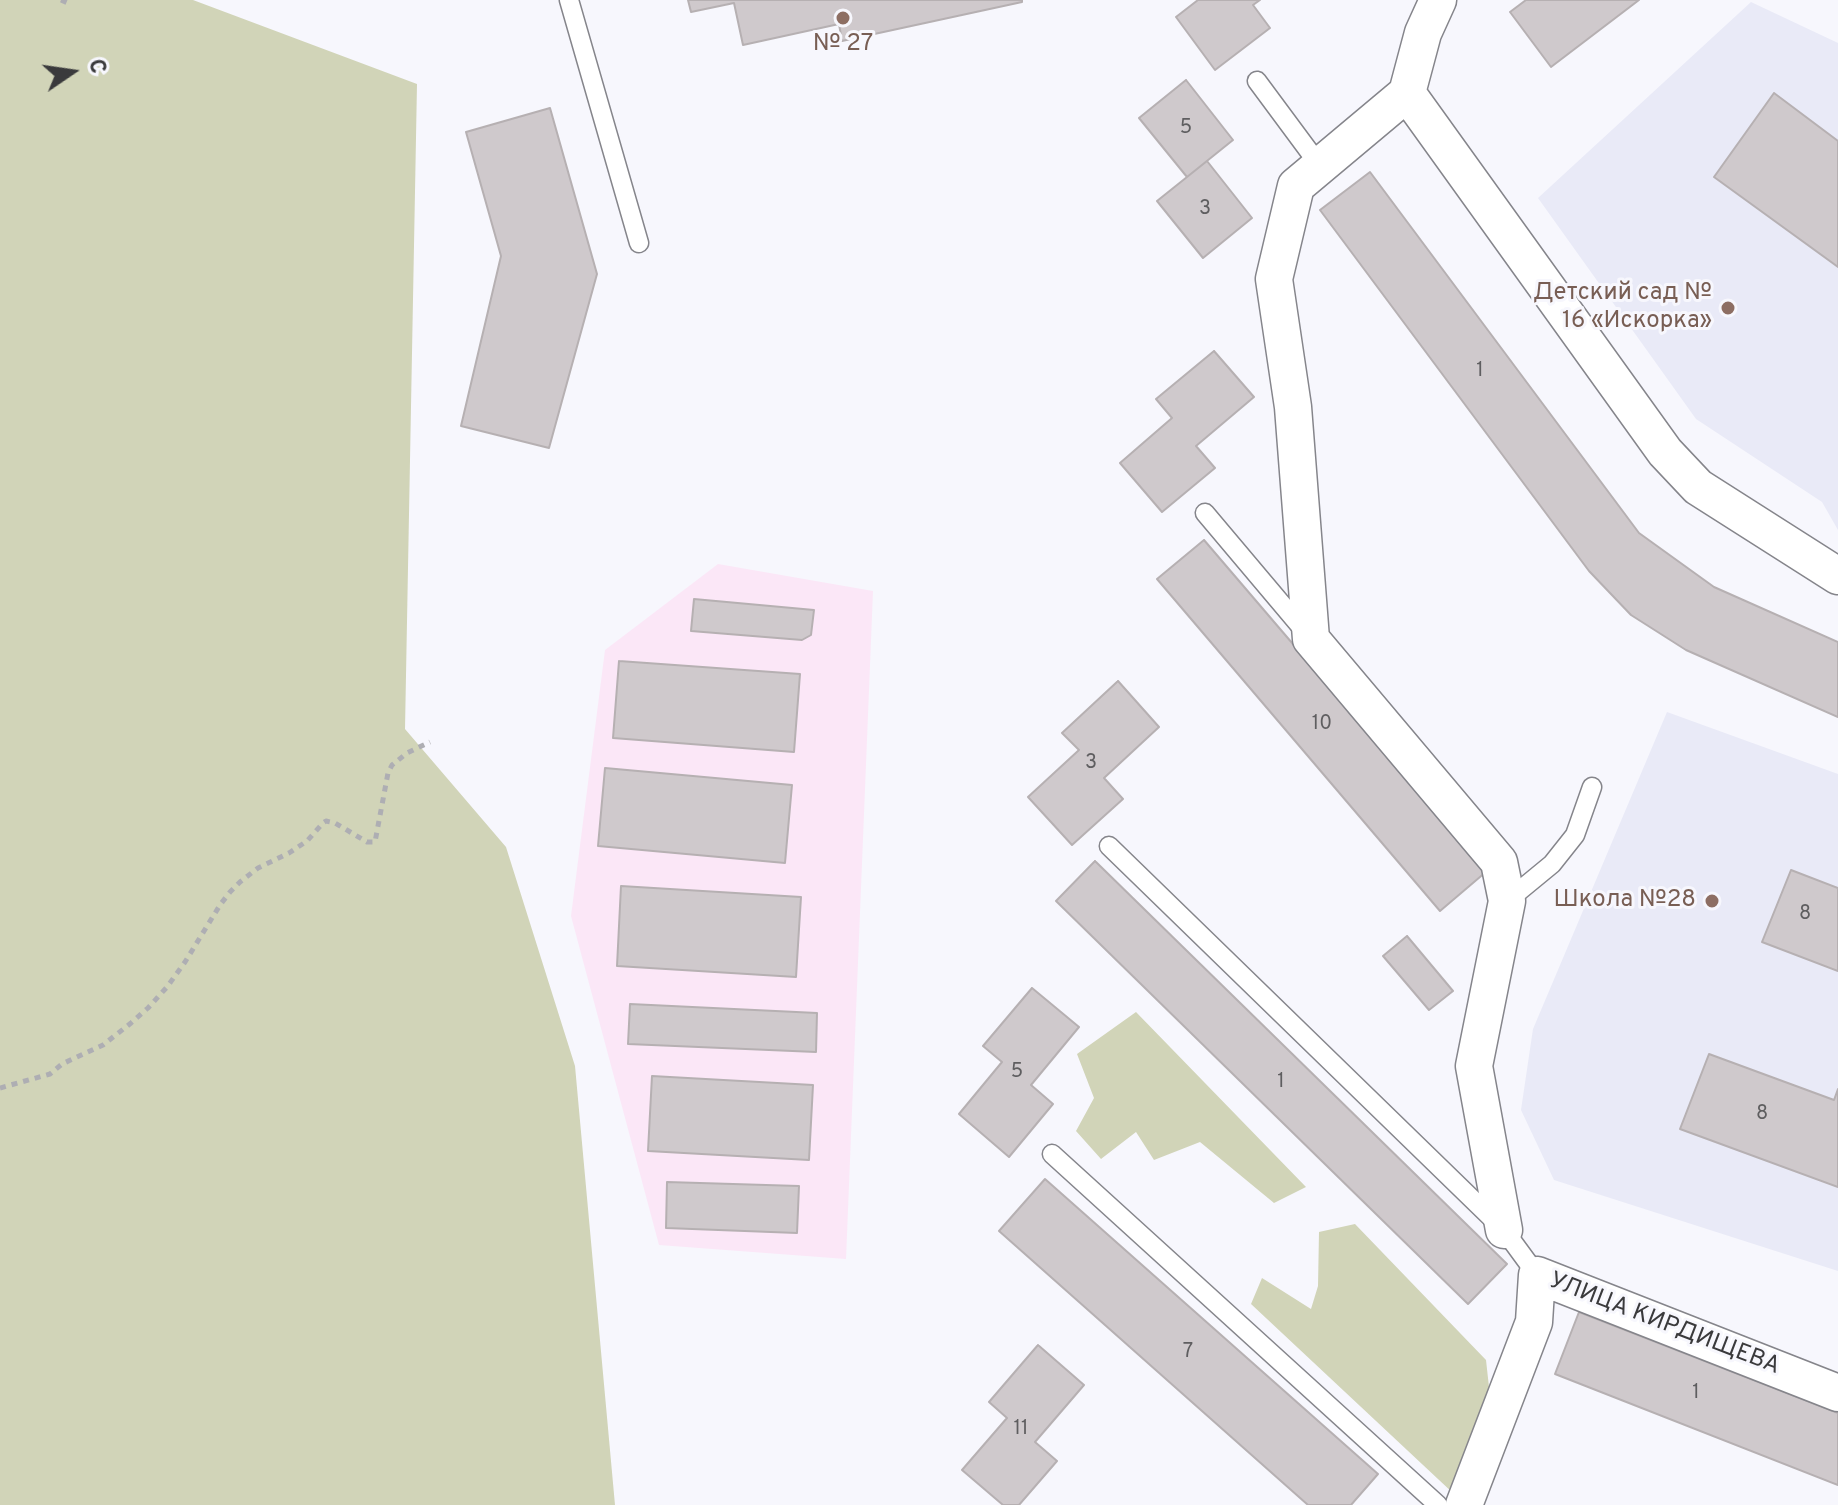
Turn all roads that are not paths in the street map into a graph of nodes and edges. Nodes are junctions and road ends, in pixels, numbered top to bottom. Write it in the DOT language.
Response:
graph roads {
  1 [pos="569,0"];
  2 [pos="1438,0"];
  3 [pos="1257,81"];
  4 [pos="1407,93"];
  5 [pos="1320,166"];
  6 [pos="639,243"];
  7 [pos="1205,513"];
  8 [pos="1838,576"];
  9 [pos="1311,639"];
  10 [pos="1592,787"];
  11 [pos="1109,846"];
  12 [pos="1507,901"];
  13 [pos="1052,1154"];
  14 [pos="1504,1230"];
  15 [pos="1537,1275"];
  16 [pos="1838,1393"];
  17 [pos="1438,1505"];
  18 [pos="1464,1505"];
  1 -- 6 [label="lane"];
  2 -- 4 [label="street"];
  3 -- 5 [label="lane"];
  4 -- 5 [label="street"];
  4 -- 8 [label="street"];
  5 -- 9 [label="street"];
  7 -- 9 [label="lane"];
  9 -- 12 [label="street"];
  10 -- 12 [label="lane"];
  11 -- 14 [label="lane"];
  12 -- 14 [label="street"];
  13 -- 17 [label="lane"];
  14 -- 15 [label="lane"];
  15 -- 16 [label="street, УЛИЦА КИРДИЩЕВА"];
  15 -- 18 [label="street, УЛИЦА КИРДИЩЕВА"];
}
